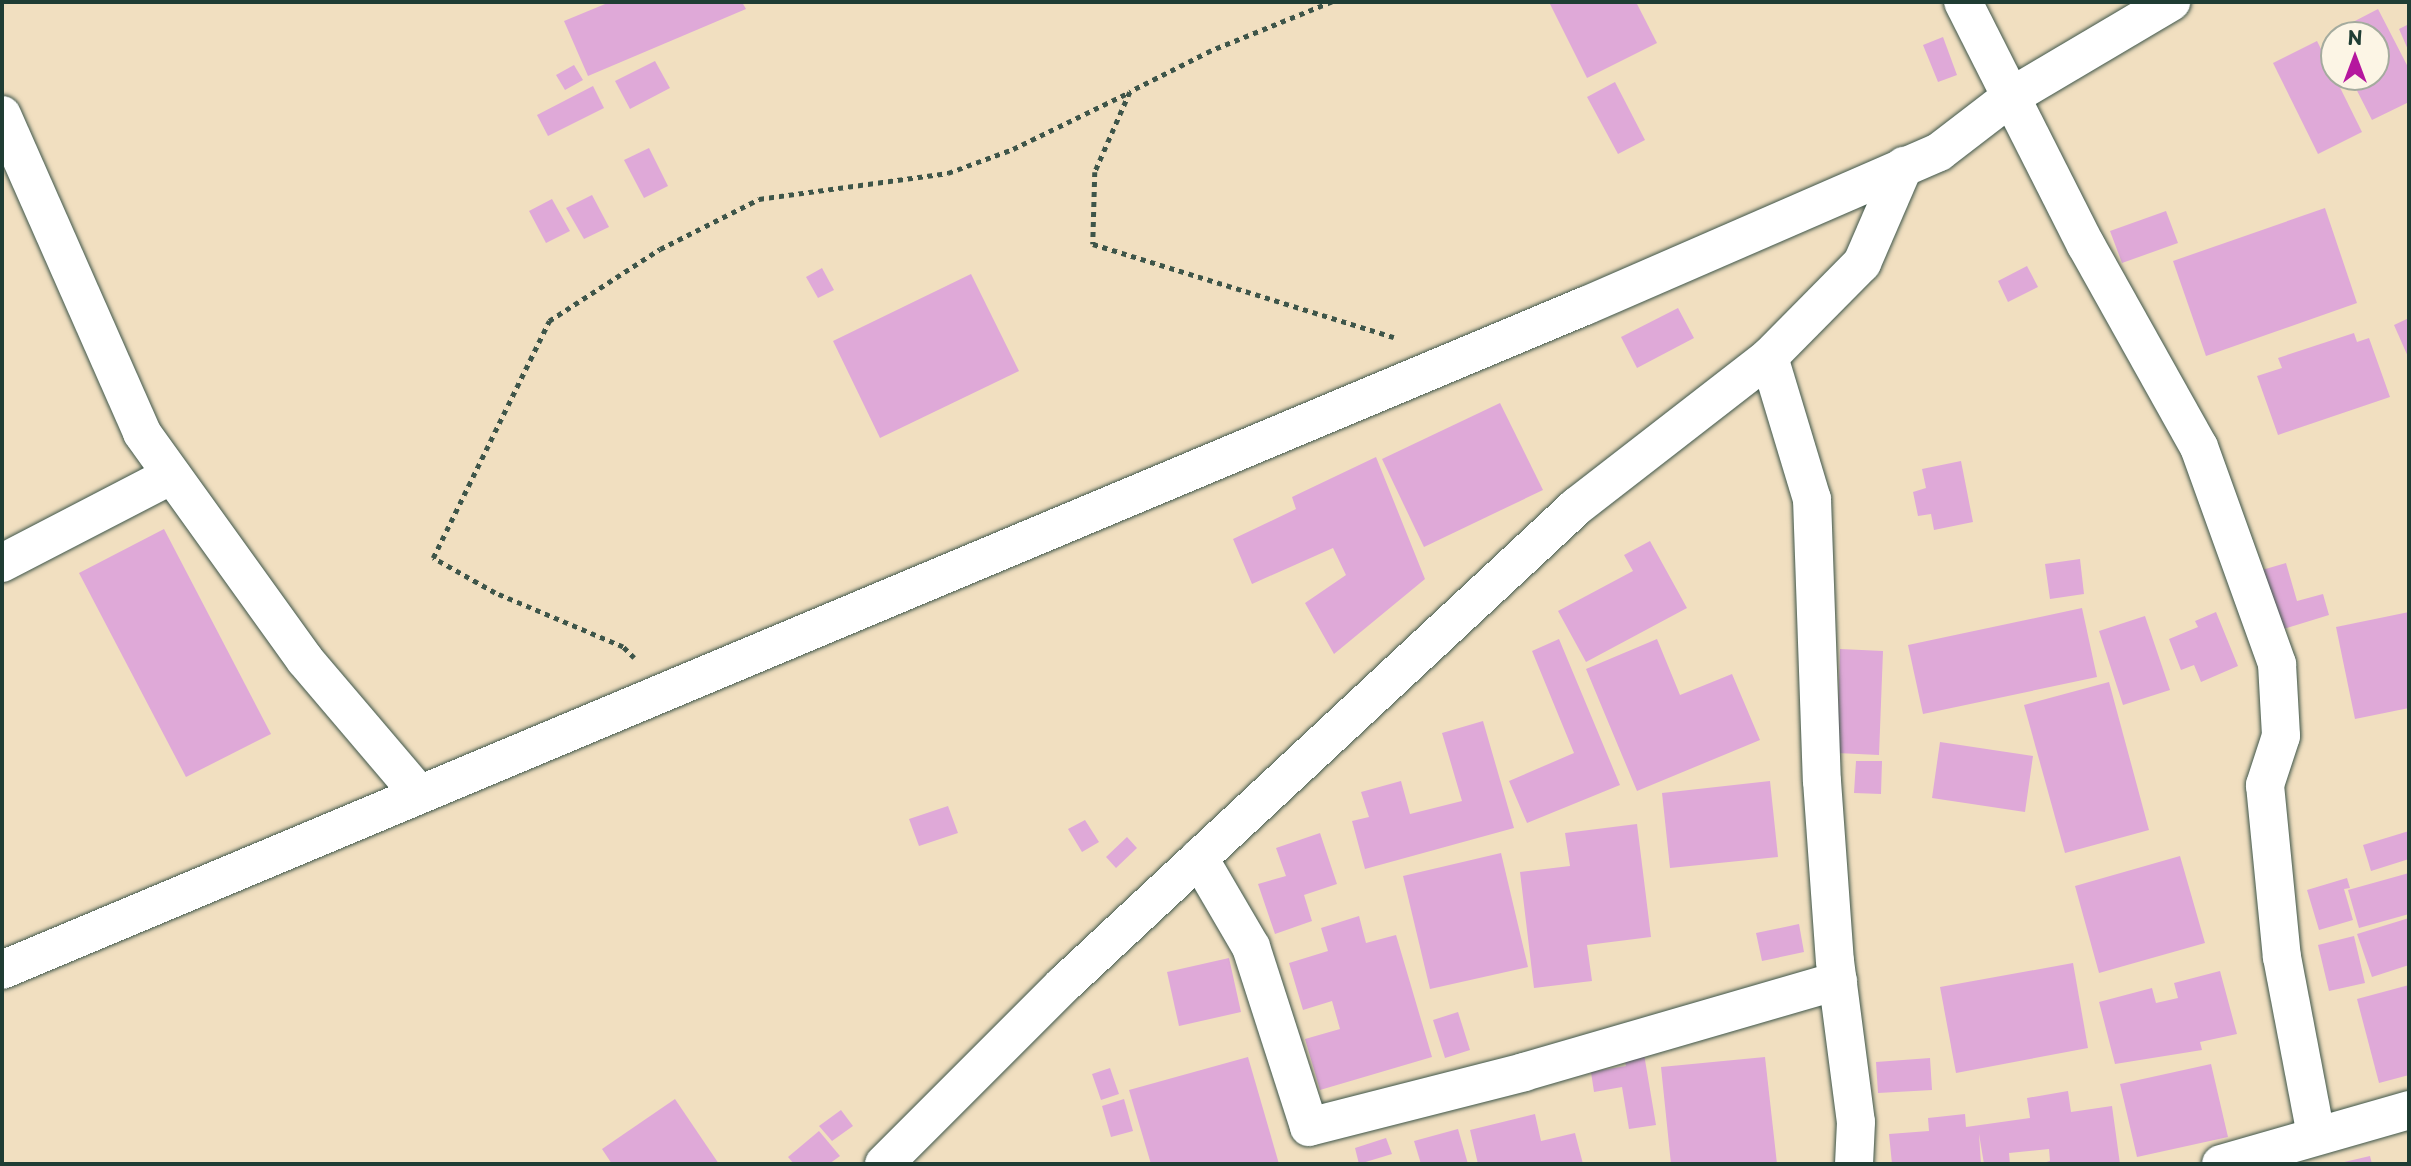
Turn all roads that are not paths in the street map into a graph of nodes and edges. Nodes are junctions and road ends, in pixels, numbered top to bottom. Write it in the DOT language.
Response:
graph roads {
  1 [pos="1963,2"];
  2 [pos="2171,2"];
  3 [pos="2012,96"];
  4 [pos="2,115"];
  5 [pos="1904,166"];
  6 [pos="1769,357"];
  7 [pos="172,475"];
  8 [pos="2,563"];
  9 [pos="419,794"];
  10 [pos="1199,858"];
  11 [pos="2,970"];
  12 [pos="1838,981"];
  13 [pos="2409,1110"];
  14 [pos="2316,1136"];
  15 [pos="884,1164"];
  16 [pos="1854,1164"];
  17 [pos="2221,1164"];
  1 -- 3 [label="street"];
  2 -- 3 [label="street"];
  3 -- 5 [label="street"];
  3 -- 14 [label="street"];
  4 -- 7 [label="street"];
  5 -- 6 [label="street"];
  5 -- 9 [label="street"];
  6 -- 10 [label="street"];
  6 -- 12 [label="street"];
  7 -- 8 [label="street"];
  7 -- 9 [label="street"];
  9 -- 11 [label="street"];
  10 -- 12 [label="street"];
  10 -- 15 [label="street"];
  12 -- 16 [label="street"];
  13 -- 14 [label="street"];
  14 -- 17 [label="street"];
}
